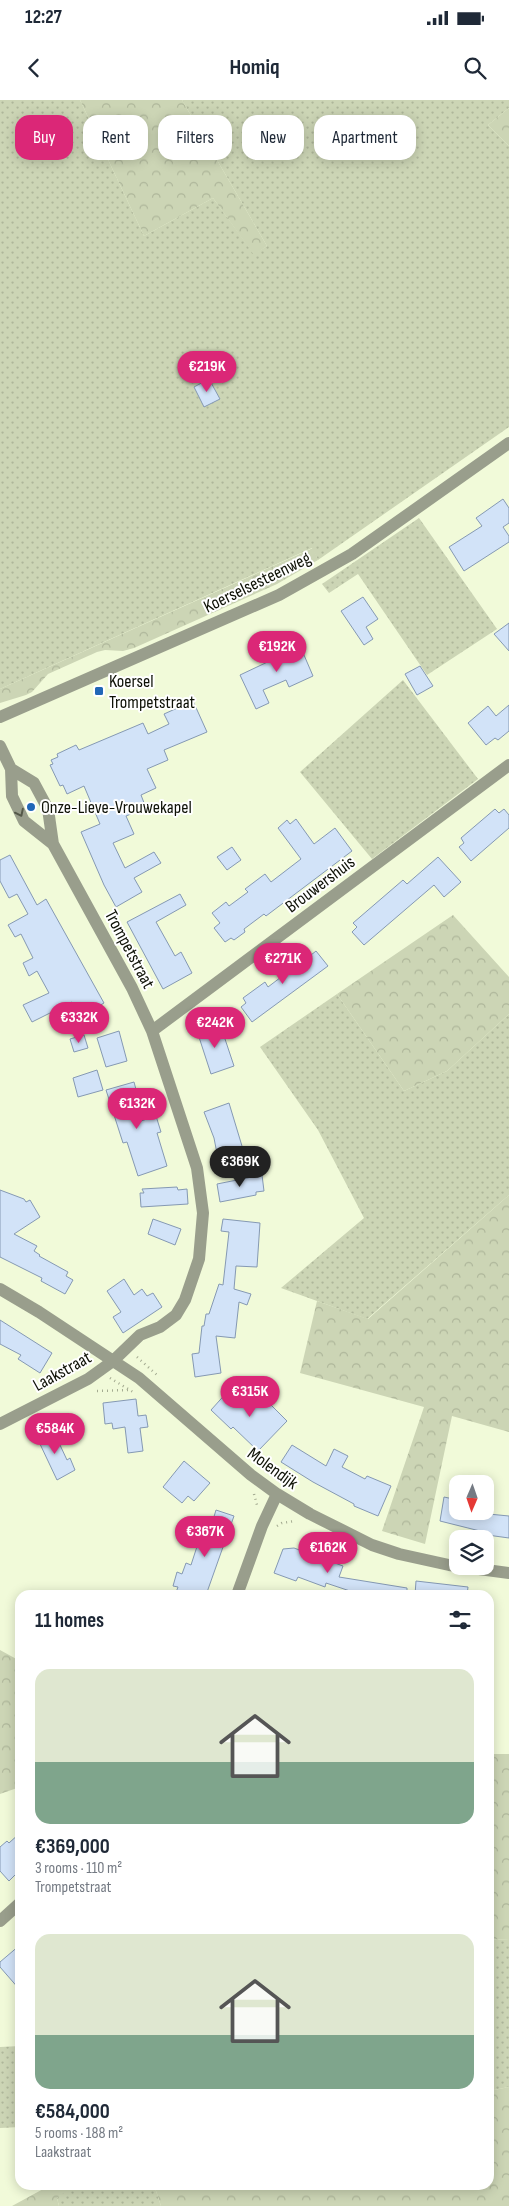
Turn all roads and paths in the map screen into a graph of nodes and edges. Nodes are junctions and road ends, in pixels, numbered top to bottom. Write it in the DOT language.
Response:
graph roads {
  1 [pos="509,443"];
  2 [pos="0,717"];
  3 [pos="0,746"];
  4 [pos="509,765"];
  5 [pos="10,769"];
  6 [pos="53,844"];
  7 [pos="152,1031"];
  8 [pos="0,1289"];
  9 [pos="141,1360"];
  10 [pos="114,1361"];
  11 [pos="160,1378"];
  12 [pos="129,1390"];
  13 [pos="88,1392"];
  14 [pos="0,1424"];
  15 [pos="277,1494"];
  16 [pos="509,1573"];
  17 [pos="239,1590"];
  18 [pos="15,1908"];
  19 [pos="0,1921"];
  1 -- 2 [label="street, Koerselsesteenweg"];
  3 -- 5 [label="street, Trompetstraat"];
  4 -- 7 [label="street, Brouwershuis"];
  5 -- 6 [label="street, Trompetstraat, one-way"];
  5 -- 6 [label="street, Trompetstraat"];
  6 -- 7 [label="street, Trompetstraat"];
  7 -- 10 [label="street, Trompetstraat"];
  8 -- 10 [label="street, Molendijk"];
  9 -- 11 [label="path"];
  10 -- 14 [label="street, Laakstraat"];
  10 -- 15 [label="street, Molendijk"];
  12 -- 13 [label="path"];
  15 -- 16 [label="street, Molendijk"];
  15 -- 17 [label="street"];
  18 -- 19 [label="street"];
}
